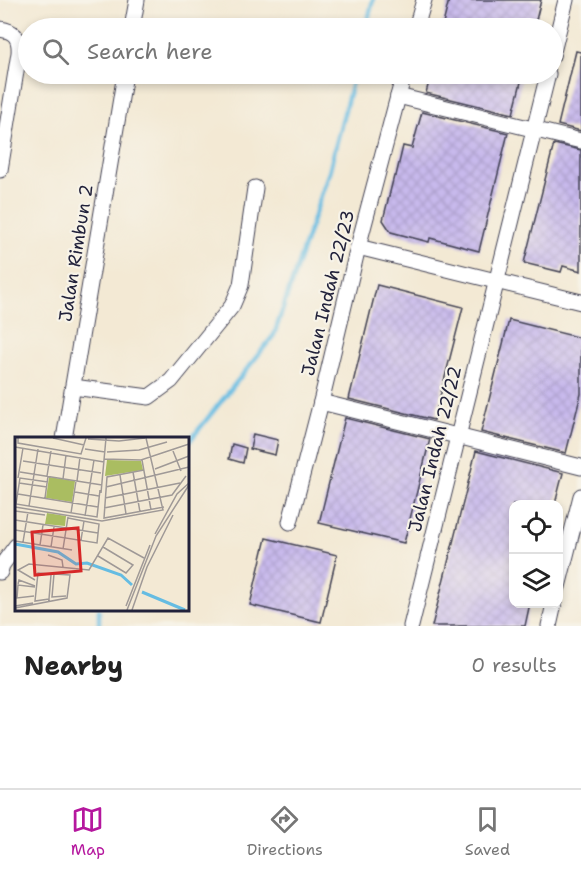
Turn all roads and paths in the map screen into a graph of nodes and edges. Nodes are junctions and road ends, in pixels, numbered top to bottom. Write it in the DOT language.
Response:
graph roads {
  1 [pos="137,0"];
  2 [pos="424,0"];
  3 [pos="566,0"];
  4 [pos="134,18"];
  5 [pos="420,18"];
  6 [pos="562,18"];
  7 [pos="0,29"];
  8 [pos="18,40"];
  9 [pos="18,59"];
  10 [pos="123,84"];
  11 [pos="401,84"];
  12 [pos="546,84"];
  13 [pos="398,96"];
  14 [pos="534,130"];
  15 [pos="581,141"];
  16 [pos="0,170"];
  17 [pos="255,188"];
  18 [pos="358,247"];
  19 [pos="497,281"];
  20 [pos="581,302"];
  21 [pos="73,387"];
  22 [pos="321,402"];
  23 [pos="458,436"];
  24 [pos="64,437"];
  25 [pos="581,467"];
  26 [pos="581,496"];
  27 [pos="290,522"];
  28 [pos="15,547"];
  29 [pos="563,567"];
  30 [pos="0,572"];
  31 [pos="553,608"];
  32 [pos="411,626"];
  33 [pos="549,626"];
  1 -- 4 [label="street"];
  2 -- 5 [label="street"];
  3 -- 6 [label="street"];
  7 -- 8 [label="street"];
  9 -- 16 [label="street"];
  10 -- 21 [label="street, Jalan Rimbun 2"];
  11 -- 13 [label="street, Jalan Indah 22/23"];
  12 -- 14 [label="street, Jalan Indah 22/22"];
  13 -- 14 [label="street"];
  13 -- 18 [label="street, Jalan Indah 22/23"];
  14 -- 15 [label="street"];
  14 -- 19 [label="street, Jalan Indah 22/22"];
  17 -- 21 [label="street"];
  18 -- 19 [label="street"];
  18 -- 22 [label="street, Jalan Indah 22/23"];
  19 -- 20 [label="street"];
  19 -- 23 [label="street, Jalan Indah 22/22"];
  21 -- 24 [label="street, Jalan Rimbun 2"];
  22 -- 23 [label="street"];
  22 -- 27 [label="street, Jalan Indah 22/23"];
  23 -- 25 [label="street"];
  23 -- 32 [label="street, Jalan Indah 22/22"];
  26 -- 29 [label="street"];
  28 -- 30 [label="street"];
  31 -- 33 [label="street"];
}
